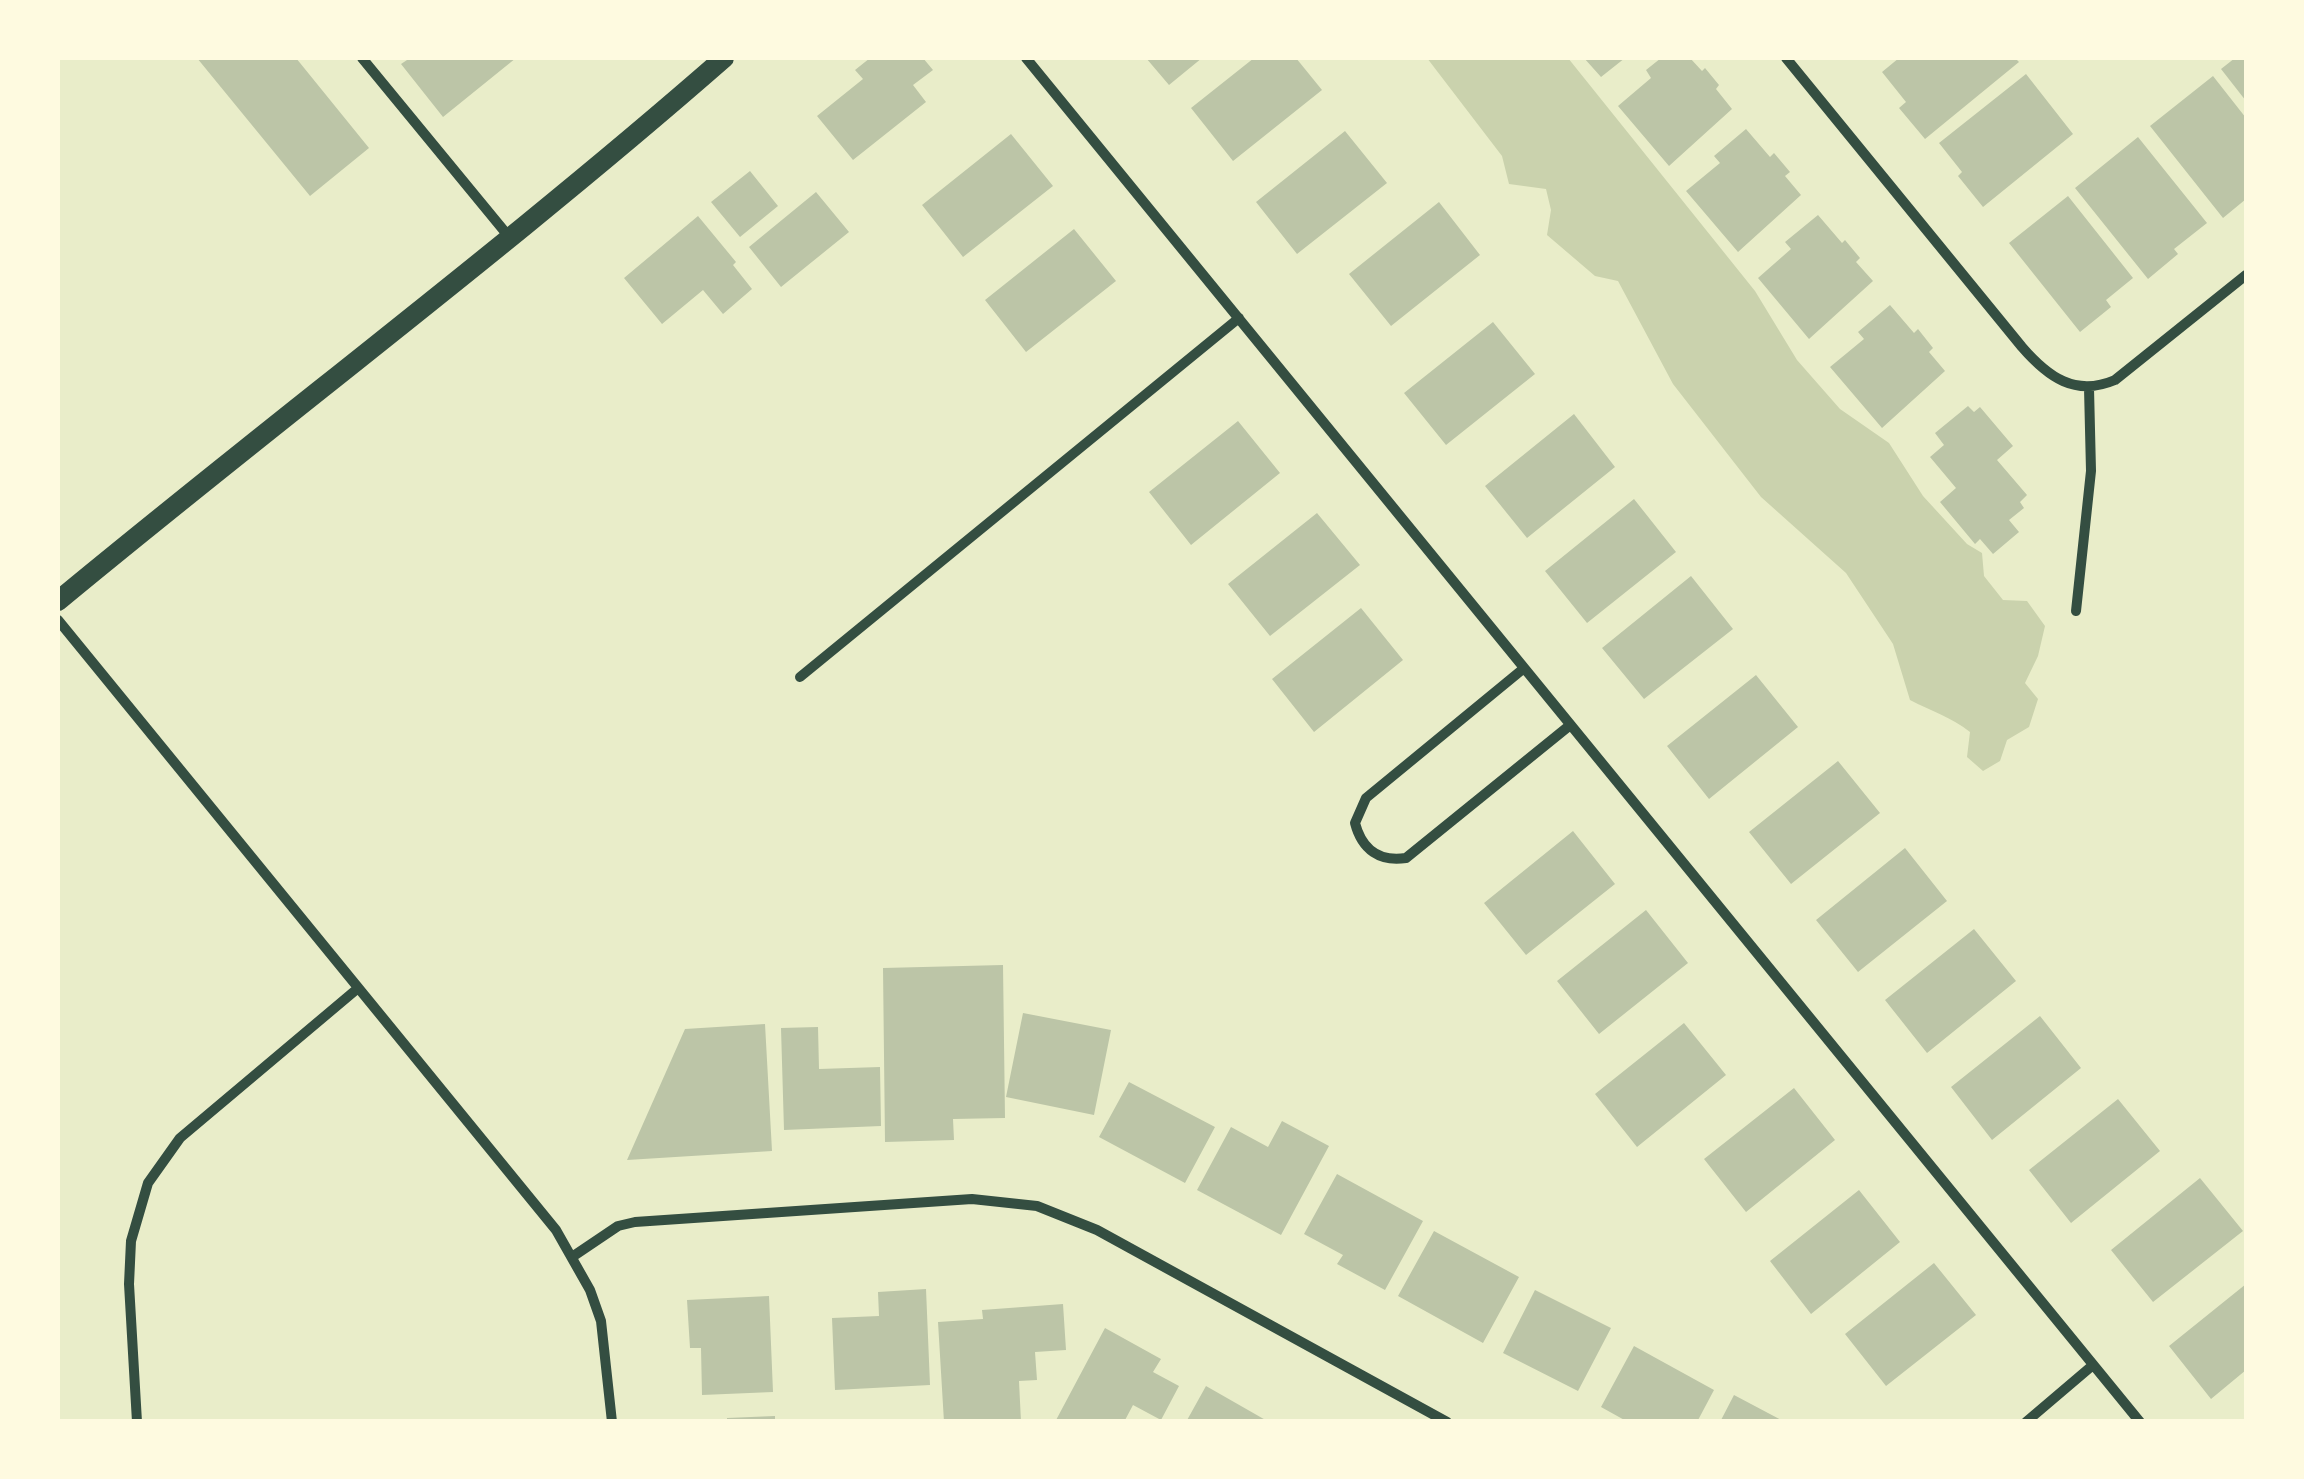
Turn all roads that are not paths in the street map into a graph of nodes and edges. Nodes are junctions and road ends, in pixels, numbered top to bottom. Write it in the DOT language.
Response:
graph roads {
  1 [pos="362,58"];
  2 [pos="724,58"];
  3 [pos="1026,58"];
  4 [pos="1786,58"];
  5 [pos="511,239"];
  6 [pos="2246,275"];
  7 [pos="1239,318"];
  8 [pos="2089,388"];
  9 [pos="58,601"];
  10 [pos="2076,611"];
  11 [pos="58,620"];
  12 [pos="1523,669"];
  13 [pos="800,677"];
  14 [pos="1570,726"];
  15 [pos="357,989"];
  16 [pos="572,1258"];
  17 [pos="2094,1365"];
  18 [pos="137,1422"];
  19 [pos="612,1422"];
  20 [pos="1448,1422"];
  21 [pos="2026,1422"];
  22 [pos="2140,1422"];
  1 -- 5 [label="street"];
  2 -- 5 [label="main road"];
  3 -- 7 [label="street"];
  4 -- 8 [label="street"];
  5 -- 9 [label="main road"];
  6 -- 8 [label="street"];
  7 -- 12 [label="street"];
  7 -- 13 [label="street"];
  8 -- 10 [label="street"];
  11 -- 15 [label="street"];
  12 -- 14 [label="street"];
  12 -- 14 [label="street"];
  14 -- 17 [label="street"];
  15 -- 16 [label="street"];
  15 -- 18 [label="street"];
  16 -- 19 [label="street"];
  16 -- 20 [label="street"];
  17 -- 21 [label="street"];
  17 -- 22 [label="street"];
}
